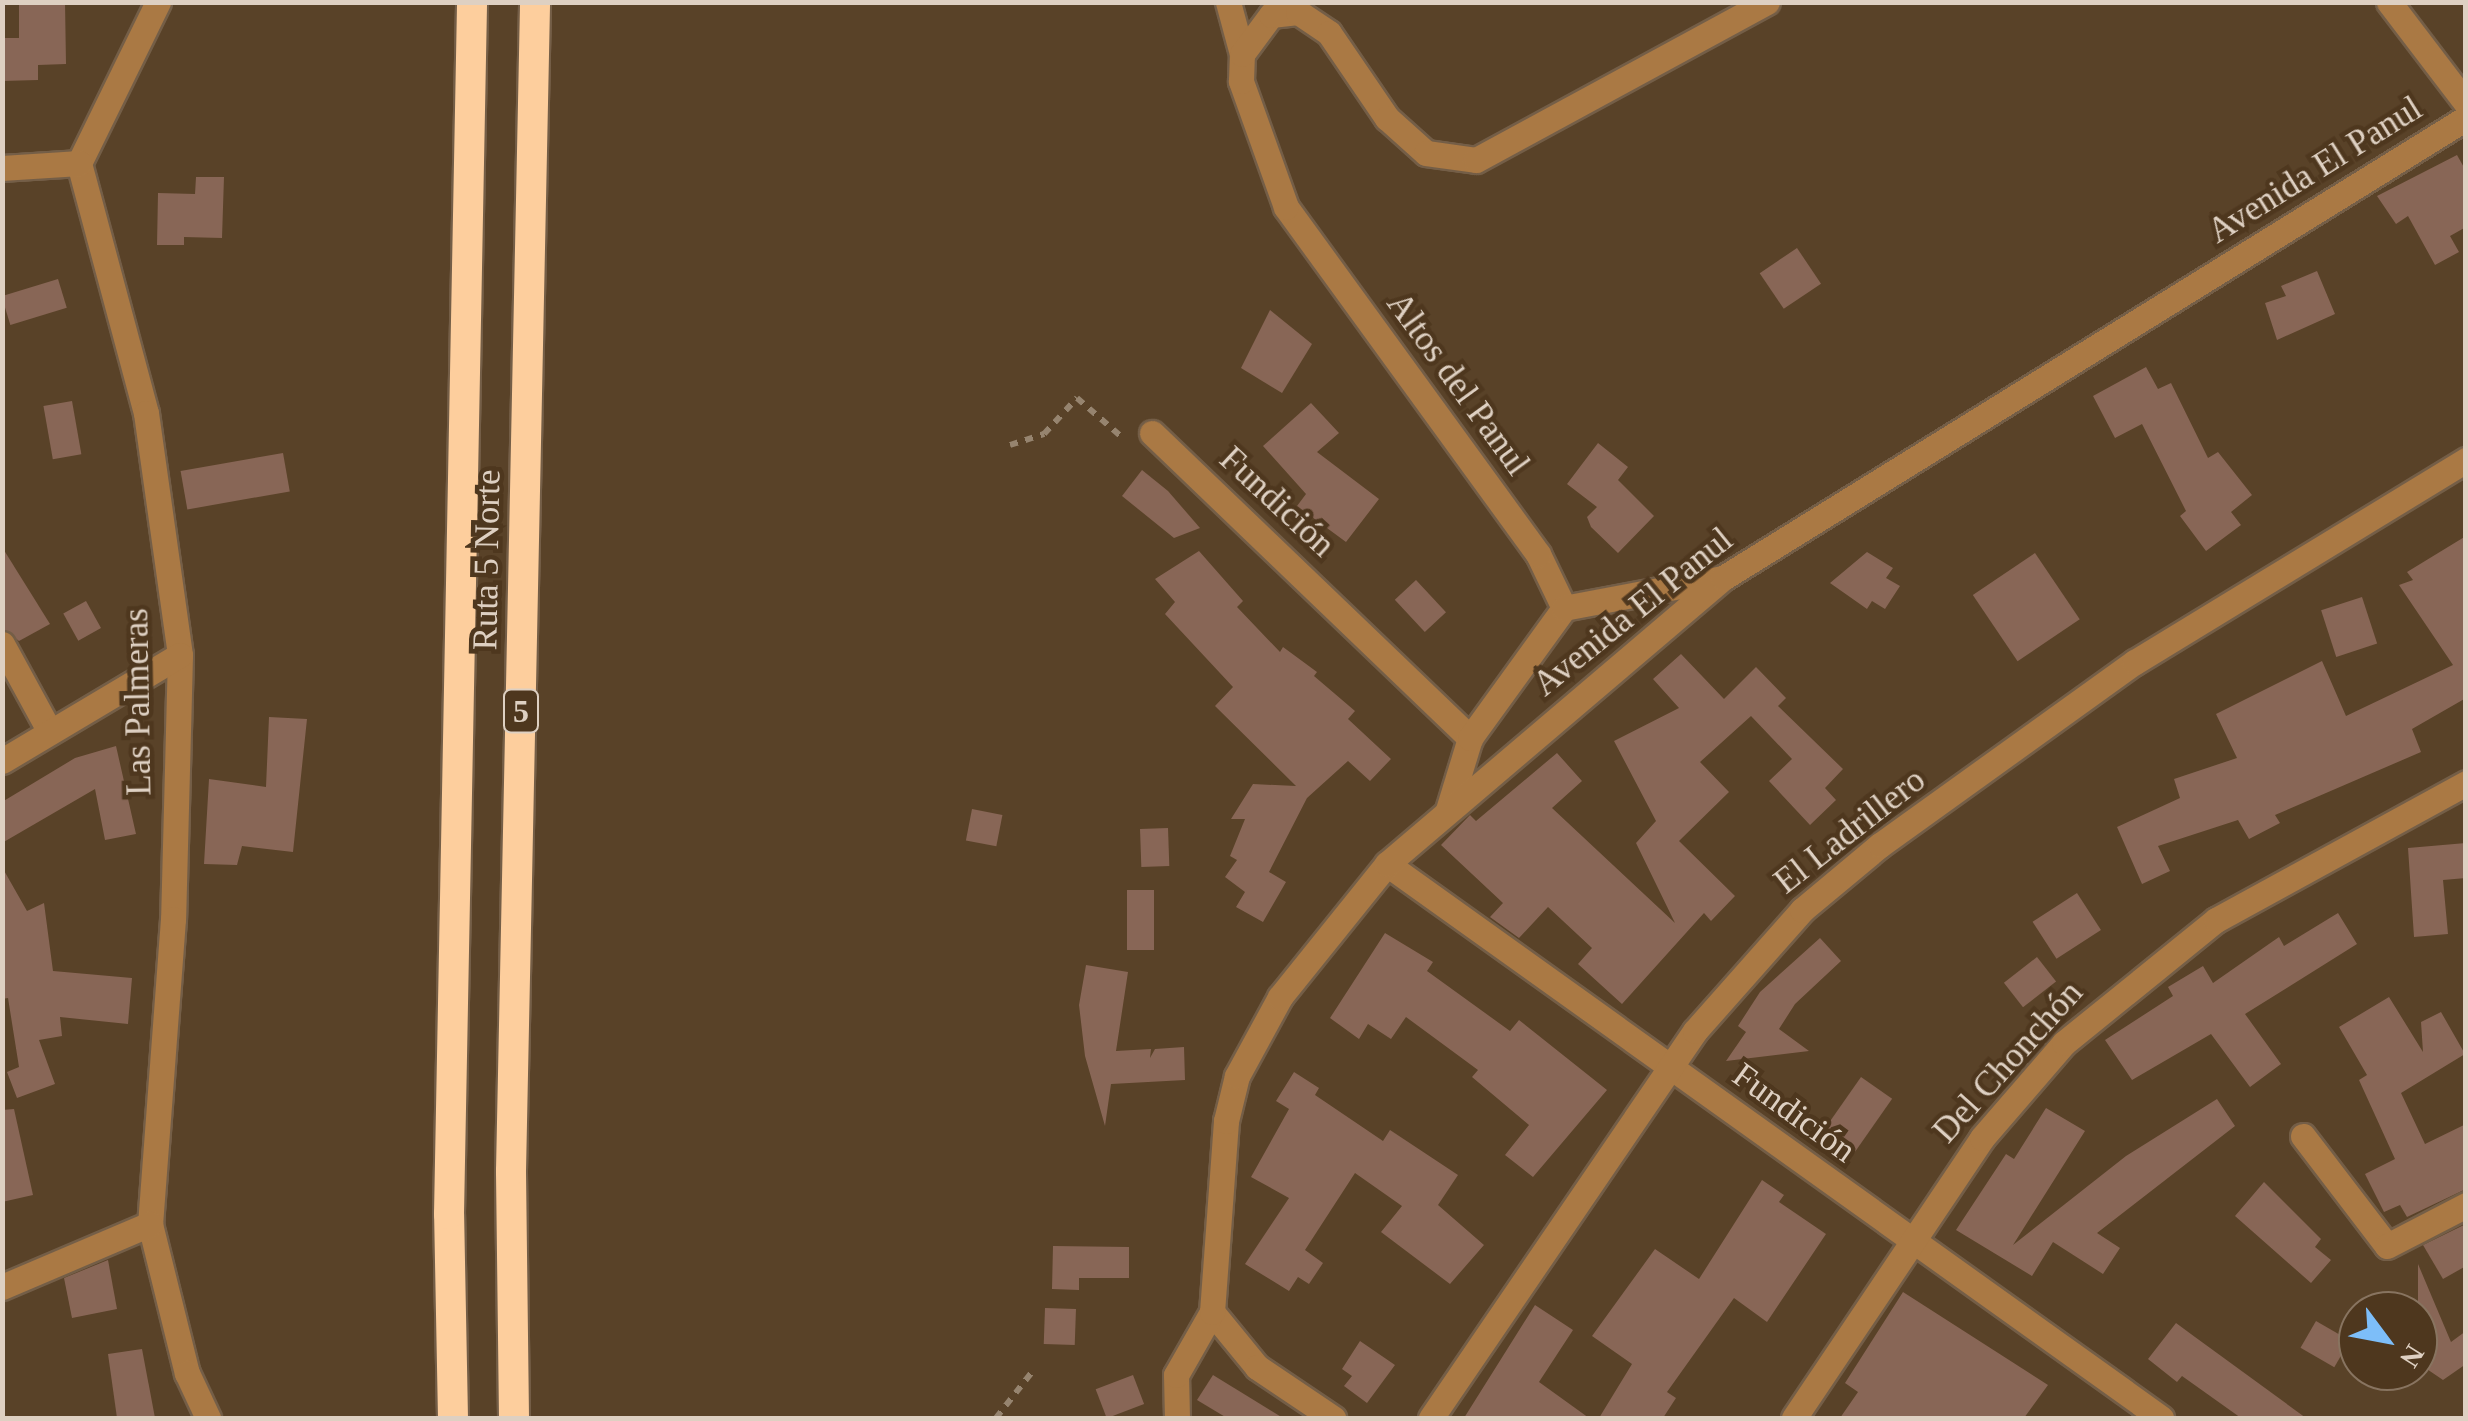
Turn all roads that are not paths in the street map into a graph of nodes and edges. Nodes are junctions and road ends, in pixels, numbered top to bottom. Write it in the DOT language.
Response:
graph roads {
  1 [pos="158,2"];
  2 [pos="472,2"];
  3 [pos="535,2"];
  4 [pos="1228,2"];
  5 [pos="1767,2"];
  6 [pos="2388,2"];
  7 [pos="1242,54"];
  8 [pos="2466,104"];
  9 [pos="2466,118"];
  10 [pos="80,163"];
  11 [pos="2,168"];
  12 [pos="1152,434"];
  13 [pos="2466,460"];
  14 [pos="1723,578"];
  15 [pos="1564,608"];
  16 [pos="2,644"];
  17 [pos="180,655"];
  18 [pos="50,732"];
  19 [pos="1470,738"];
  20 [pos="2,762"];
  21 [pos="2466,783"];
  22 [pos="1448,812"];
  23 [pos="1386,864"];
  24 [pos="1670,1068"];
  25 [pos="2304,1136"];
  26 [pos="2466,1206"];
  27 [pos="150,1224"];
  28 [pos="1913,1241"];
  29 [pos="2,1287"];
  30 [pos="1212,1312"];
  31 [pos="208,1418"];
  32 [pos="453,1418"];
  33 [pos="514,1418"];
  34 [pos="1177,1418"];
  35 [pos="1333,1418"];
  36 [pos="1431,1418"];
  37 [pos="1794,1418"];
  38 [pos="2160,1418"];
  1 -- 10 [label="street"];
  2 -- 32 [label="highway, Ruta 5 Norte / 5"];
  3 -- 33 [label="highway, Ruta 5 Norte / 5"];
  4 -- 7 [label="street, Altos del Panul"];
  5 -- 7 [label="street"];
  6 -- 8 [label="street"];
  7 -- 15 [label="street, Altos del Panul"];
  9 -- 14 [label="street, Avenida El Panul"];
  10 -- 11 [label="street"];
  10 -- 17 [label="street, Las Palmeras"];
  12 -- 19 [label="street, Fundición"];
  13 -- 24 [label="street, El Ladrillero"];
  14 -- 15 [label="street"];
  14 -- 22 [label="street, Avenida El Panul"];
  15 -- 19 [label="street"];
  16 -- 18 [label="street"];
  17 -- 18 [label="street"];
  17 -- 27 [label="street, Las Palmeras"];
  18 -- 20 [label="street"];
  19 -- 22 [label="street"];
  21 -- 28 [label="street, Del Chonchón"];
  22 -- 23 [label="street, Avenida El Panul"];
  23 -- 24 [label="street, Fundición"];
  23 -- 30 [label="street, Avenida El Panul"];
  24 -- 28 [label="street, Fundición"];
  24 -- 36 [label="street, El Ladrillero"];
  25 -- 26 [label="street"];
  27 -- 29 [label="street"];
  27 -- 31 [label="street, Las Palmeras"];
  28 -- 37 [label="street, Del Chonchón"];
  28 -- 38 [label="street, Fundición"];
  30 -- 34 [label="street, Avenida El Panul"];
  30 -- 35 [label="street"];
}
